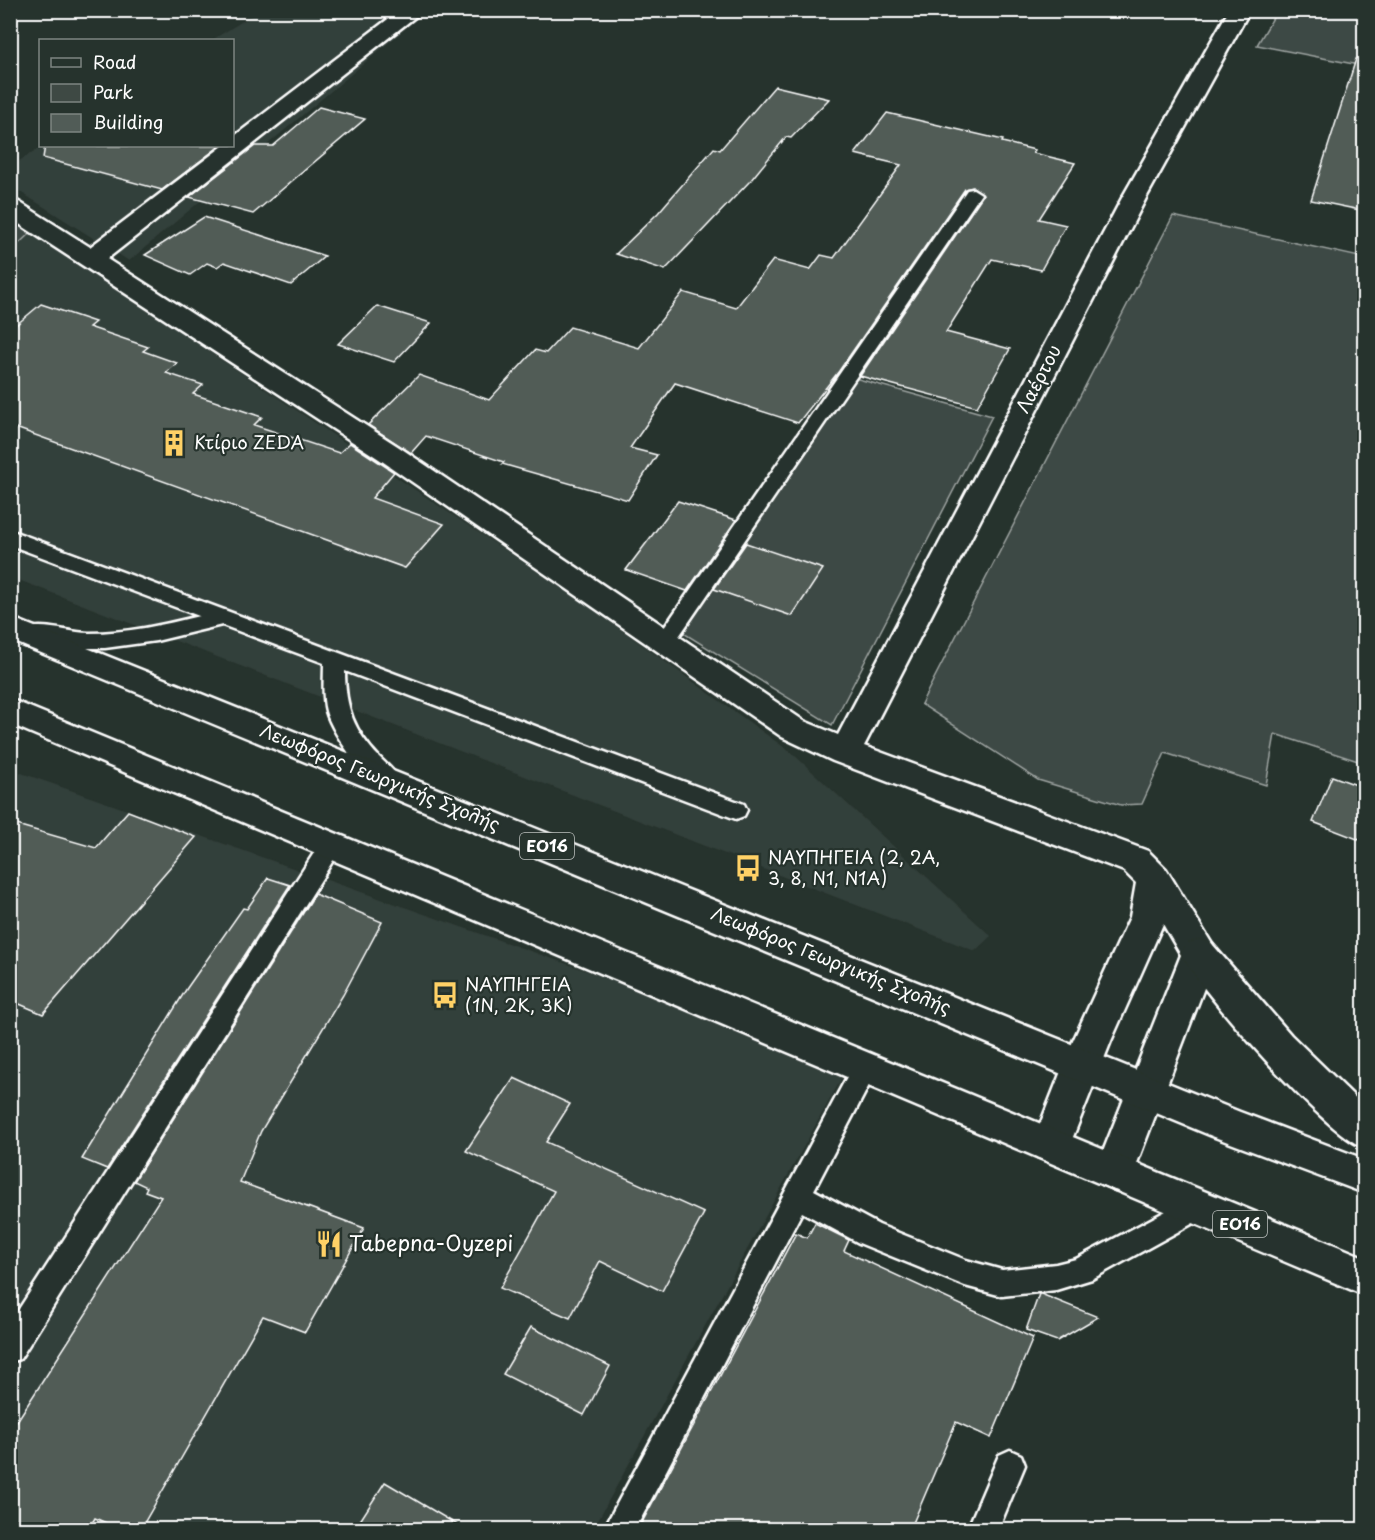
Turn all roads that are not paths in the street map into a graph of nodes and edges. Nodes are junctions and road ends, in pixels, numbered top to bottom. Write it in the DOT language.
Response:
graph roads {
  1 [pos="405,10"];
  2 [pos="1240,10"];
  3 [pos="973,195"];
  4 [pos="10,207"];
  5 [pos="89,260"];
  6 [pos="10,537"];
  7 [pos="223,617"];
  8 [pos="15,630"];
  9 [pos="664,643"];
  10 [pos="335,659"];
  11 [pos="10,711"];
  12 [pos="845,752"];
  13 [pos="390,782"];
  14 [pos="736,810"];
  15 [pos="331,845"];
  16 [pos="1155,879"];
  17 [pos="1199,954"];
  18 [pos="1084,1064"];
  19 [pos="865,1068"];
  20 [pos="1147,1090"];
  21 [pos="1365,1130"];
  22 [pos="1051,1146"];
  23 [pos="1115,1172"];
  24 [pos="1365,1176"];
  25 [pos="797,1195"];
  26 [pos="1198,1206"];
  27 [pos="1365,1276"];
  28 [pos="10,1349"];
  29 [pos="1010,1465"];
  30 [pos="618,1530"];
  31 [pos="982,1530"];
  1 -- 5 [label="street"];
  2 -- 12 [label="street, Λαέρτου"];
  3 -- 9 [label="lane"];
  4 -- 5 [label="street"];
  5 -- 9 [label="street"];
  6 -- 7 [label="lane"];
  7 -- 8 [label="lane"];
  7 -- 10 [label="lane"];
  8 -- 13 [label="street, Λεωφόρος Γεωργικής Σχολής / ΕΟ16"];
  9 -- 12 [label="street"];
  10 -- 13 [label="lane"];
  10 -- 14 [label="lane"];
  11 -- 15 [label="street, ΕΟ16"];
  12 -- 16 [label="street"];
  13 -- 18 [label="street, Λεωφόρος Γεωργικής Σχολής / ΕΟ16"];
  15 -- 19 [label="street, ΕΟ16"];
  15 -- 28 [label="lane"];
  16 -- 17 [label="street"];
  16 -- 18 [label="street"];
  17 -- 20 [label="street"];
  17 -- 21 [label="street"];
  18 -- 20 [label="street, ΕΟ16"];
  18 -- 22 [label="street"];
  19 -- 22 [label="street, ΕΟ16"];
  19 -- 25 [label="lane"];
  20 -- 23 [label="street"];
  20 -- 24 [label="street, ΕΟ16"];
  22 -- 23 [label="street, ΕΟ16"];
  23 -- 26 [label="street, ΕΟ16"];
  25 -- 26 [label="lane"];
  25 -- 30 [label="lane"];
  26 -- 27 [label="street, ΕΟ16"];
  29 -- 31 [label="lane"];
}
